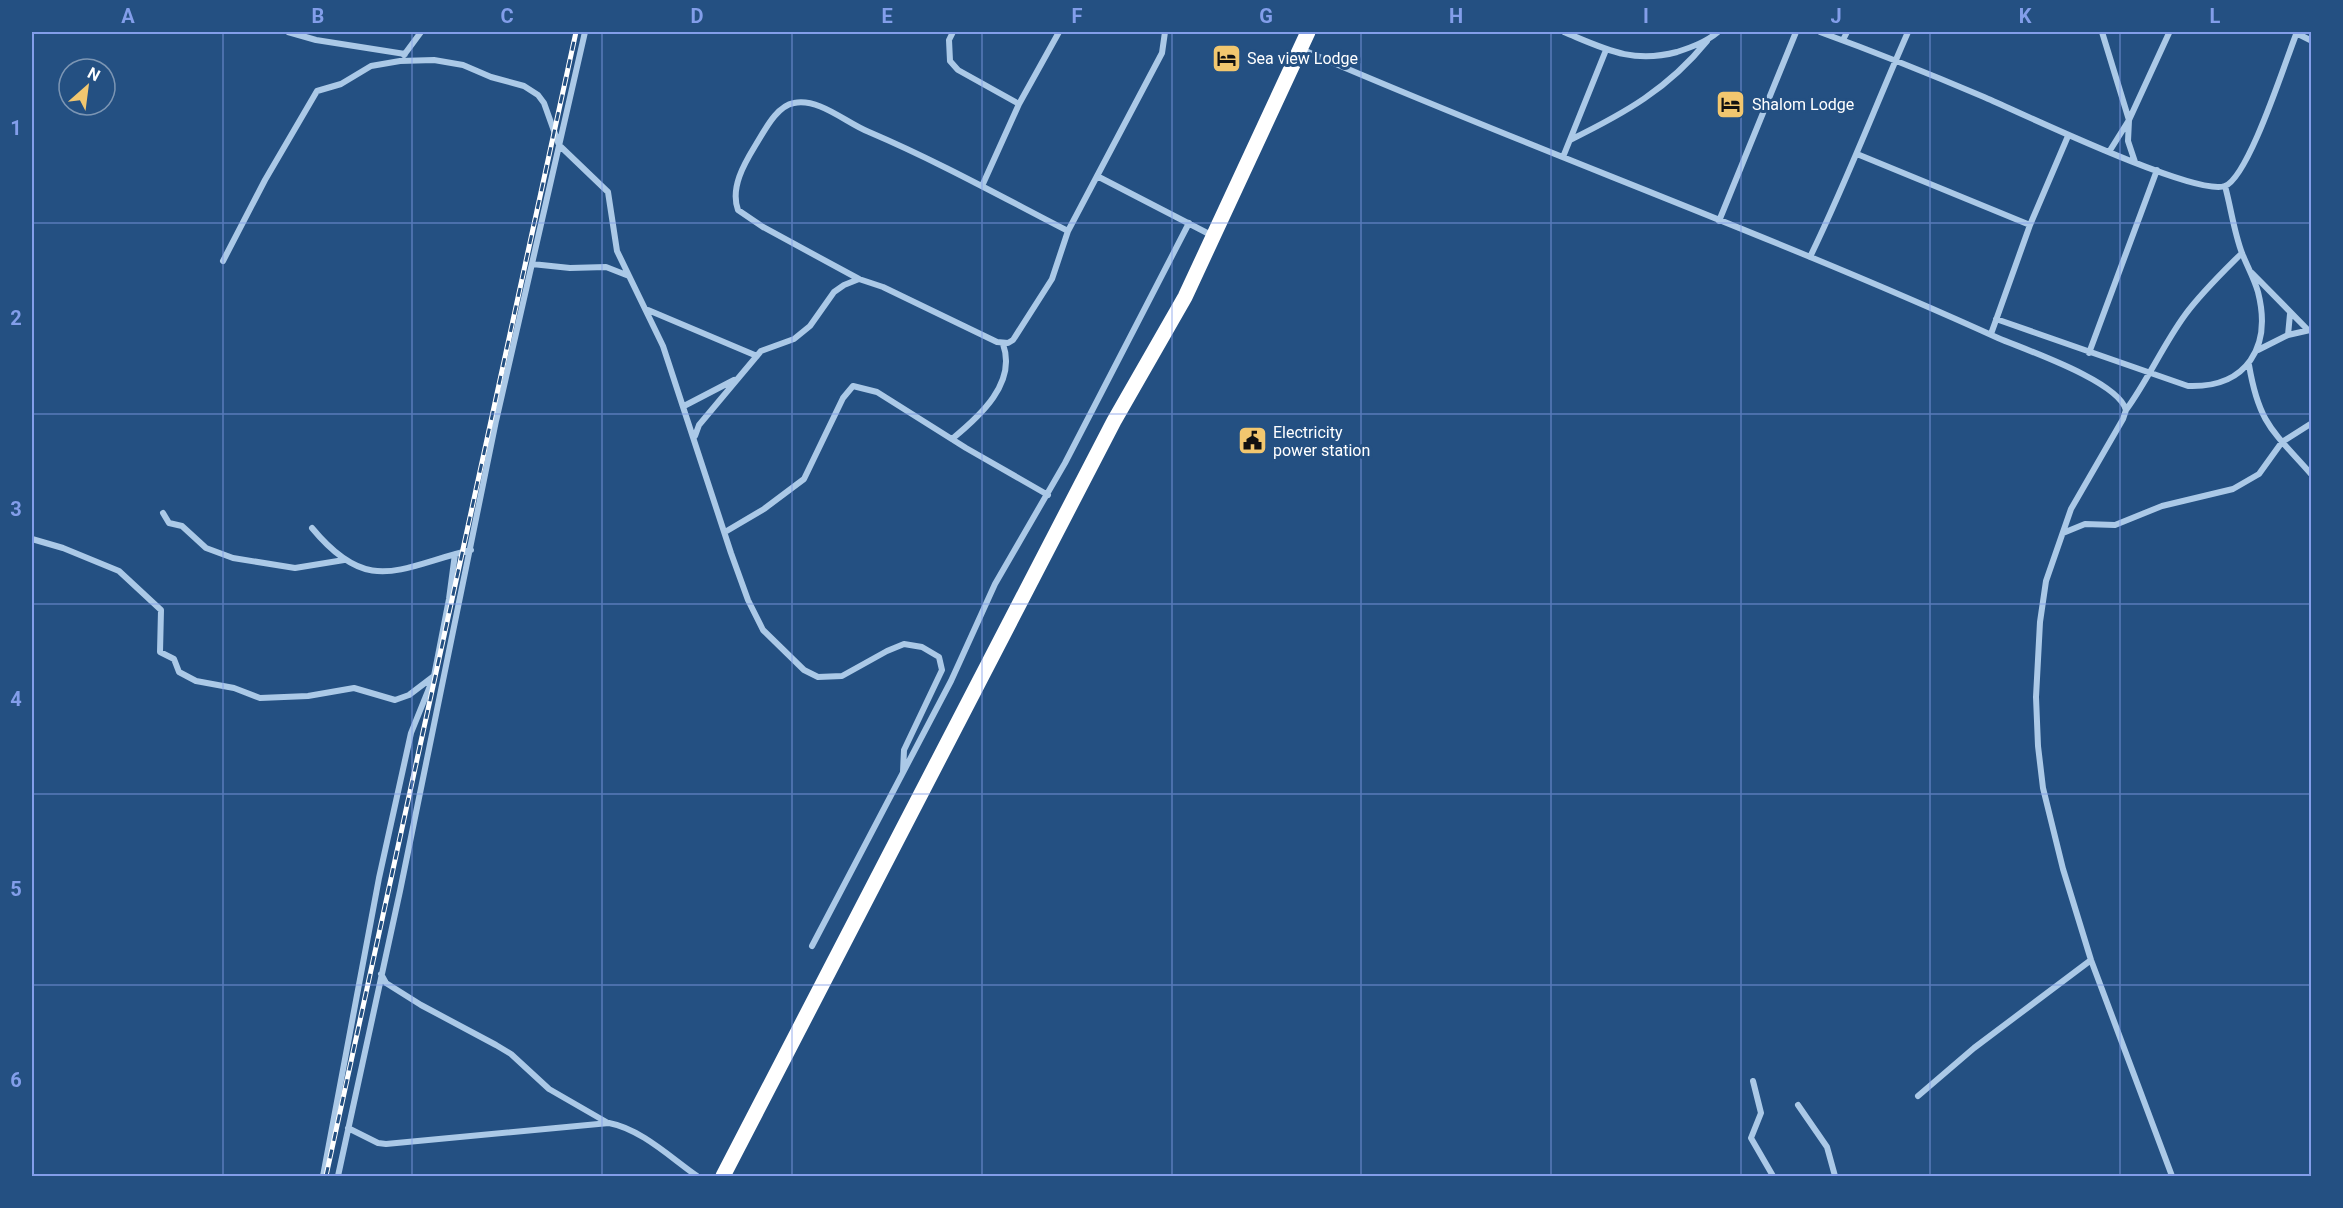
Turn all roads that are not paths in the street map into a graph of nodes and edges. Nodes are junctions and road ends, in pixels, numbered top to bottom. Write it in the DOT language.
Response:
graph roads {
  1 [pos="288,32"];
  2 [pos="421,32"];
  3 [pos="585,32"];
  4 [pos="954,32"];
  5 [pos="1059,32"];
  6 [pos="1165,32"];
  7 [pos="1308,32"];
  8 [pos="1564,32"];
  9 [pos="1718,32"];
  10 [pos="1796,32"];
  11 [pos="1820,32"];
  12 [pos="1847,32"];
  13 [pos="1908,32"];
  14 [pos="2102,32"];
  15 [pos="2297,32"];
  16 [pos="2169,33"];
  17 [pos="1843,40"];
  18 [pos="1707,41"];
  19 [pos="2312,41"];
  20 [pos="1300,48"];
  21 [pos="1606,50"];
  22 [pos="405,54"];
  23 [pos="1896,60"];
  24 [pos="400,61"];
  25 [pos="1019,104"];
  26 [pos="2129,120"];
  27 [pos="2068,136"];
  28 [pos="1570,140"];
  29 [pos="559,146"];
  30 [pos="2109,152"];
  31 [pos="1857,154"];
  32 [pos="1563,157"];
  33 [pos="2134,162"];
  34 [pos="2157,170"];
  35 [pos="1097,176"];
  36 [pos="982,186"];
  37 [pos="2225,186"];
  38 [pos="1719,221"];
  39 [pos="1189,224"];
  40 [pos="2030,225"];
  41 [pos="1068,231"];
  42 [pos="1213,236"];
  43 [pos="2242,253"];
  44 [pos="1810,257"];
  45 [pos="223,261"];
  46 [pos="532,264"];
  47 [pos="2250,270"];
  48 [pos="630,277"];
  49 [pos="859,279"];
  50 [pos="647,309"];
  51 [pos="2290,314"];
  52 [pos="1996,319"];
  53 [pos="2310,330"];
  54 [pos="1991,334"];
  55 [pos="2288,335"];
  56 [pos="1003,344"];
  57 [pos="2258,350"];
  58 [pos="2089,353"];
  59 [pos="758,356"];
  60 [pos="2249,365"];
  61 [pos="2150,375"];
  62 [pos="735,380"];
  63 [pos="684,406"];
  64 [pos="2126,410"];
  65 [pos="2312,423"];
  66 [pos="694,436"];
  67 [pos="952,439"];
  68 [pos="2282,442"];
  69 [pos="2311,474"];
  70 [pos="1048,495"];
  71 [pos="163,513"];
  72 [pos="312,528"];
  73 [pos="725,532"];
  74 [pos="2063,533"];
  75 [pos="32,539"];
  76 [pos="471,550"];
  77 [pos="454,554"];
  78 [pos="344,560"];
  79 [pos="434,676"];
  80 [pos="903,772"];
  81 [pos="812,946"];
  82 [pos="2091,960"];
  83 [pos="381,973"];
  84 [pos="1753,1081"];
  85 [pos="1918,1096"];
  86 [pos="1798,1105"];
  87 [pos="609,1123"];
  88 [pos="348,1128"];
  89 [pos="323,1176"];
  90 [pos="338,1176"];
  91 [pos="697,1176"];
  92 [pos="723,1176"];
  93 [pos="1773,1176"];
  94 [pos="1835,1176"];
  95 [pos="2172,1176"];
  1 -- 22 [label="street"];
  2 -- 22 [label="street"];
  3 -- 29 [label="street"];
  4 -- 25 [label="street"];
  5 -- 25 [label="street"];
  6 -- 35 [label="street"];
  7 -- 20 [label="highway"];
  8 -- 21 [label="street"];
  9 -- 18 [label="street"];
  10 -- 38 [label="street"];
  11 -- 17 [label="street"];
  12 -- 17 [label="street"];
  13 -- 23 [label="street"];
  14 -- 26 [label="street"];
  15 -- 19 [label="street"];
  15 -- 37 [label="street"];
  16 -- 26 [label="street"];
  17 -- 23 [label="street"];
  18 -- 21 [label="street"];
  18 -- 28 [label="street"];
  20 -- 32 [label="street"];
  20 -- 42 [label="highway"];
  21 -- 28 [label="street"];
  22 -- 24 [label="street"];
  23 -- 27 [label="street"];
  23 -- 31 [label="street"];
  24 -- 29 [label="street"];
  24 -- 45 [label="street"];
  25 -- 36 [label="street"];
  26 -- 30 [label="street"];
  26 -- 33 [label="street"];
  27 -- 30 [label="street"];
  27 -- 40 [label="street"];
  28 -- 32 [label="street"];
  29 -- 46 [label="street"];
  29 -- 48 [label="street"];
  30 -- 33 [label="street"];
  31 -- 40 [label="street"];
  31 -- 44 [label="street"];
  32 -- 38 [label="street"];
  33 -- 34 [label="street"];
  34 -- 37 [label="street"];
  34 -- 58 [label="street"];
  35 -- 39 [label="street"];
  35 -- 41 [label="street"];
  36 -- 41 [label="street"];
  36 -- 49 [label="street"];
  37 -- 43 [label="street"];
  38 -- 44 [label="street"];
  39 -- 42 [label="street"];
  39 -- 70 [label="street"];
  40 -- 52 [label="street"];
  41 -- 56 [label="street"];
  42 -- 92 [label="highway"];
  43 -- 47 [label="street"];
  43 -- 61 [label="street"];
  44 -- 54 [label="street"];
  46 -- 48 [label="street"];
  46 -- 76 [label="street"];
  47 -- 51 [label="street"];
  47 -- 57 [label="street"];
  48 -- 50 [label="street"];
  49 -- 56 [label="street"];
  49 -- 59 [label="street"];
  50 -- 59 [label="street"];
  50 -- 63 [label="street"];
  51 -- 53 [label="street"];
  51 -- 55 [label="street"];
  52 -- 54 [label="street"];
  52 -- 58 [label="street"];
  53 -- 55 [label="street"];
  54 -- 64 [label="street"];
  55 -- 57 [label="street"];
  56 -- 67 [label="street"];
  57 -- 60 [label="street"];
  58 -- 61 [label="street"];
  59 -- 62 [label="street"];
  60 -- 61 [label="street"];
  60 -- 68 [label="street"];
  61 -- 64 [label="street"];
  62 -- 63 [label="street"];
  62 -- 66 [label="street"];
  63 -- 66 [label="street"];
  64 -- 74 [label="street"];
  65 -- 68 [label="street"];
  66 -- 73 [label="street"];
  67 -- 70 [label="street"];
  67 -- 73 [label="street"];
  68 -- 69 [label="street"];
  68 -- 74 [label="street"];
  70 -- 80 [label="street"];
  71 -- 78 [label="street"];
  72 -- 78 [label="street"];
  73 -- 80 [label="street"];
  74 -- 82 [label="street"];
  75 -- 79 [label="street"];
  76 -- 77 [label="street"];
  76 -- 83 [label="street"];
  77 -- 78 [label="street"];
  77 -- 79 [label="street"];
  79 -- 89 [label="street"];
  80 -- 81 [label="street"];
  82 -- 85 [label="street"];
  82 -- 95 [label="street"];
  83 -- 87 [label="street"];
  83 -- 88 [label="street"];
  84 -- 93 [label="street"];
  86 -- 94 [label="street"];
  87 -- 88 [label="street"];
  87 -- 91 [label="street"];
  88 -- 90 [label="street"];
}
